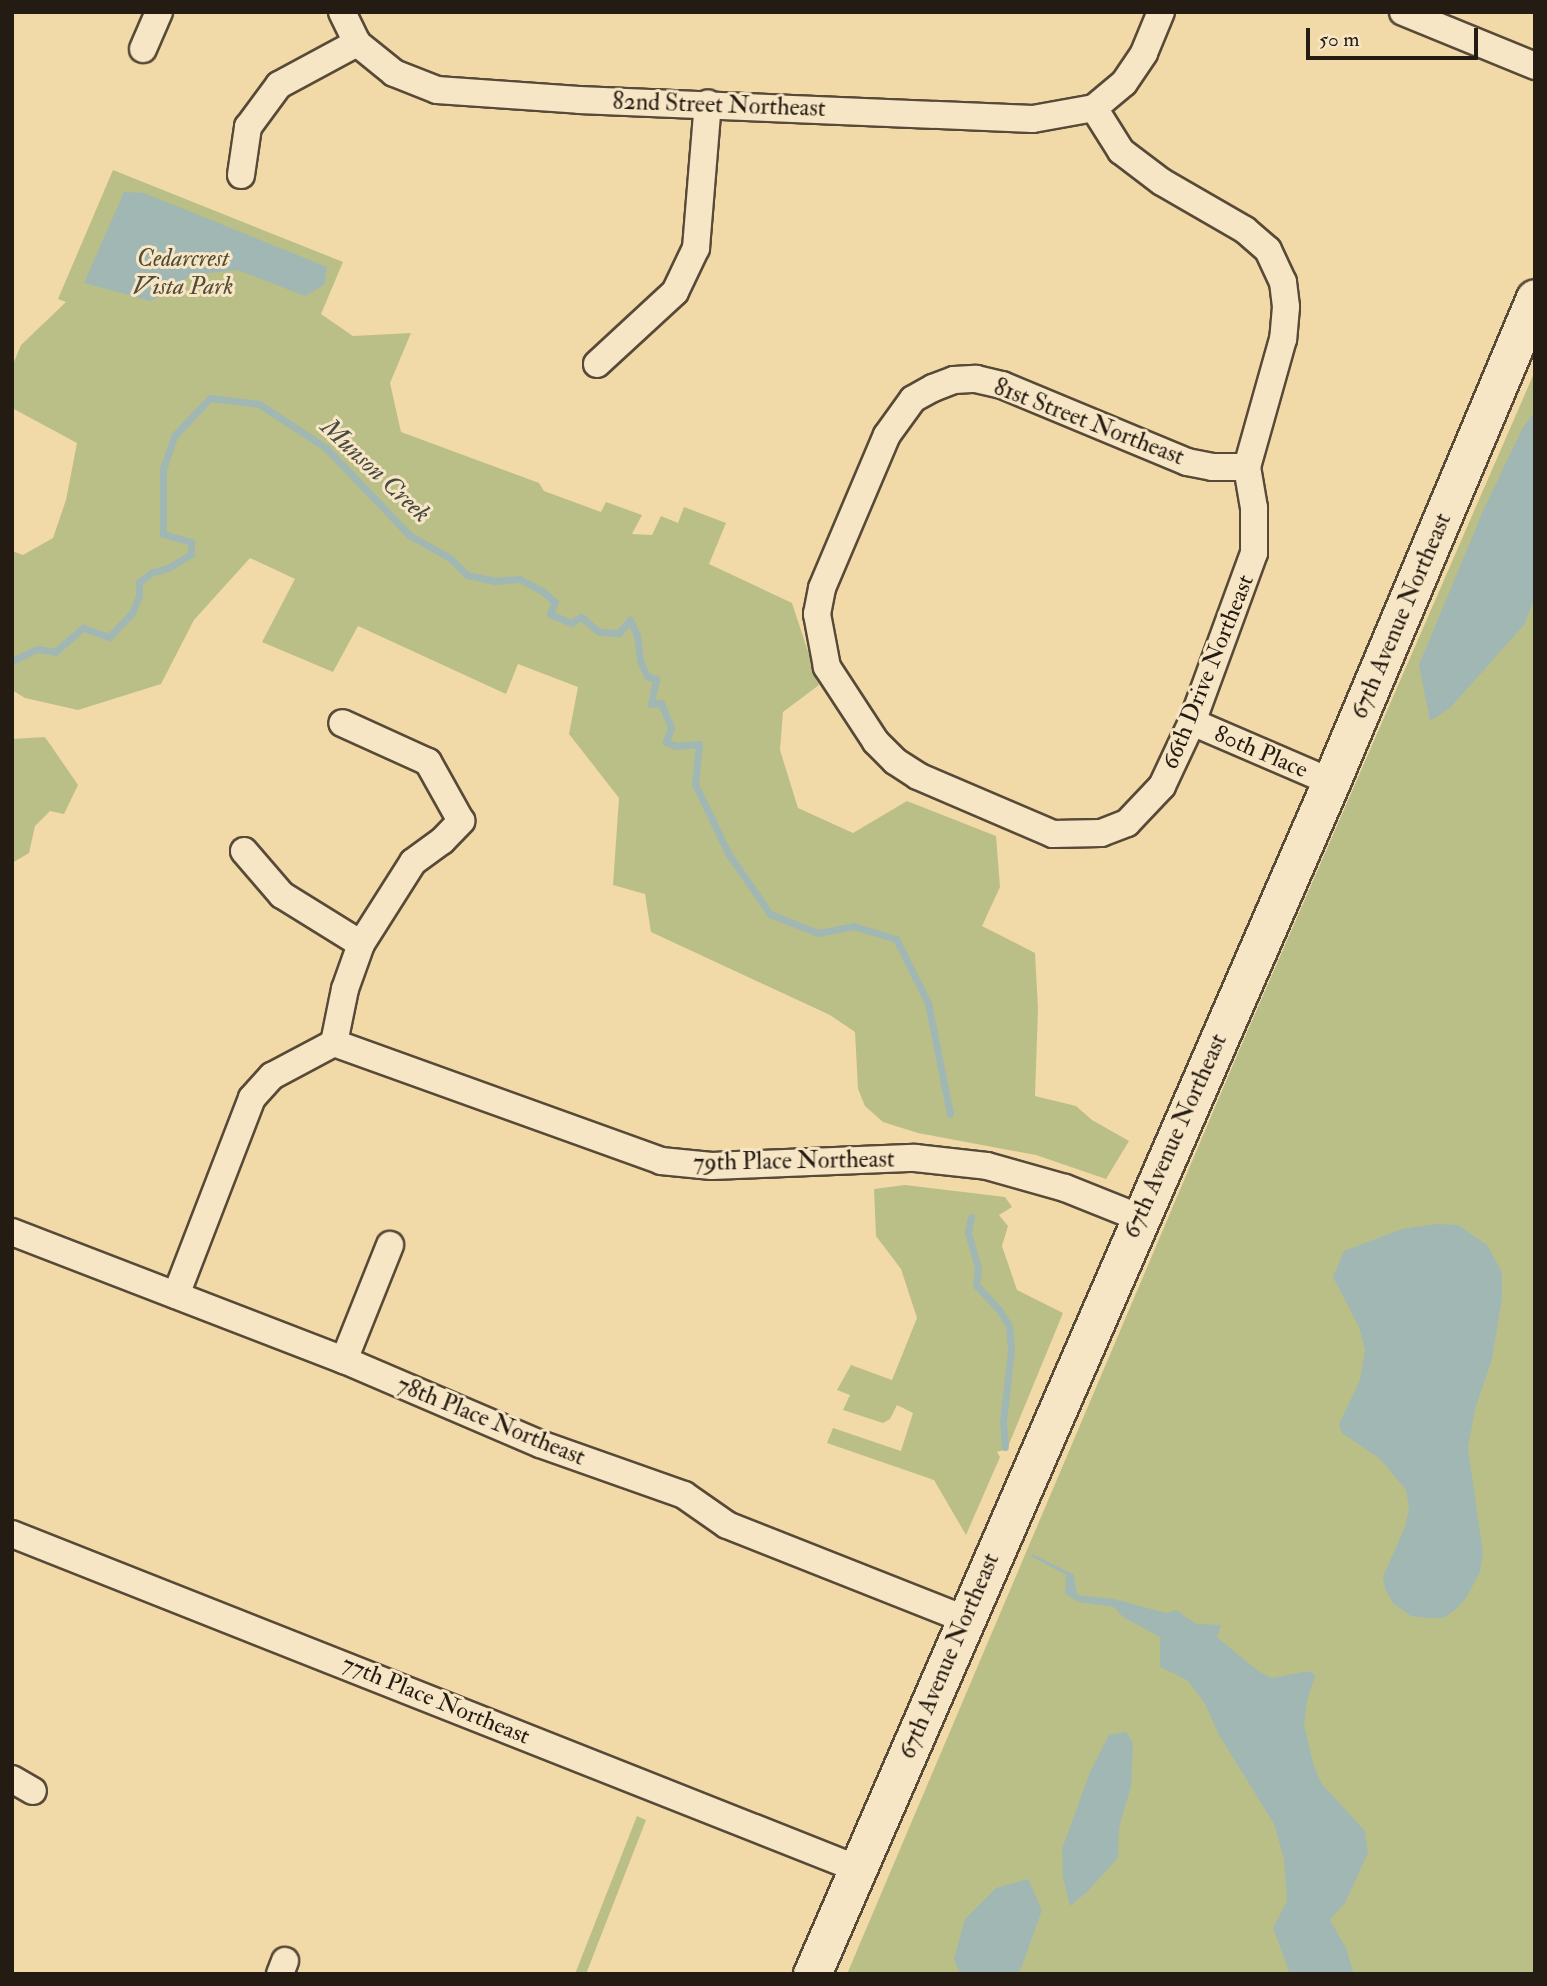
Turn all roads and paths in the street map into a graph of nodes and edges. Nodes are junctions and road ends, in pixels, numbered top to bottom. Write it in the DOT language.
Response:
graph roads {
  1 [pos="159,12"];
  2 [pos="342,12"];
  3 [pos="1161,12"];
  4 [pos="1403,12"];
  5 [pos="357,43"];
  6 [pos="143,49"];
  7 [pos="1535,66"];
  8 [pos="708,103"];
  9 [pos="1094,108"];
  10 [pos="241,175"];
  11 [pos="1535,298"];
  12 [pos="597,364"];
  13 [pos="1247,467"];
  14 [pos="1192,722"];
  15 [pos="342,723"];
  16 [pos="1331,782"];
  17 [pos="1127,823"];
  18 [pos="244,851"];
  19 [pos="361,944"];
  20 [pos="334,1043"];
  21 [pos="1140,1218"];
  22 [pos="12,1232"];
  23 [pos="390,1245"];
  24 [pos="176,1295"];
  25 [pos="344,1360"];
  26 [pos="12,1534"];
  27 [pos="964,1619"];
  28 [pos="858,1869"];
  29 [pos="812,1974"];
  1 -- 6 [label="street"];
  2 -- 5 [label="street"];
  3 -- 9 [label="street"];
  4 -- 7 [label="street"];
  5 -- 8 [label="street, 82nd Street Northeast"];
  5 -- 10 [label="street"];
  8 -- 9 [label="street, 82nd Street Northeast"];
  8 -- 12 [label="street"];
  9 -- 13 [label="street, 66th Drive Northeast"];
  11 -- 16 [label="main road, 67th Avenue Northeast"];
  13 -- 14 [label="street, 66th Drive Northeast"];
  13 -- 17 [label="street, 81st Street Northeast"];
  14 -- 16 [label="street, 80th Place"];
  14 -- 17 [label="street, 66th Drive Northeast"];
  15 -- 19 [label="street"];
  16 -- 21 [label="main road, 67th Avenue Northeast"];
  18 -- 19 [label="street"];
  19 -- 20 [label="street"];
  20 -- 21 [label="street, 79th Place Northeast"];
  20 -- 24 [label="street"];
  21 -- 27 [label="main road, 67th Avenue Northeast"];
  22 -- 24 [label="street, 78th Place Northeast"];
  23 -- 25 [label="street"];
  24 -- 25 [label="street, 78th Place Northeast"];
  25 -- 27 [label="street, 78th Place Northeast"];
  26 -- 28 [label="street, 77th Place Northeast"];
  27 -- 28 [label="main road, 67th Avenue Northeast"];
  28 -- 29 [label="main road, 67th Avenue Northeast"];
}
